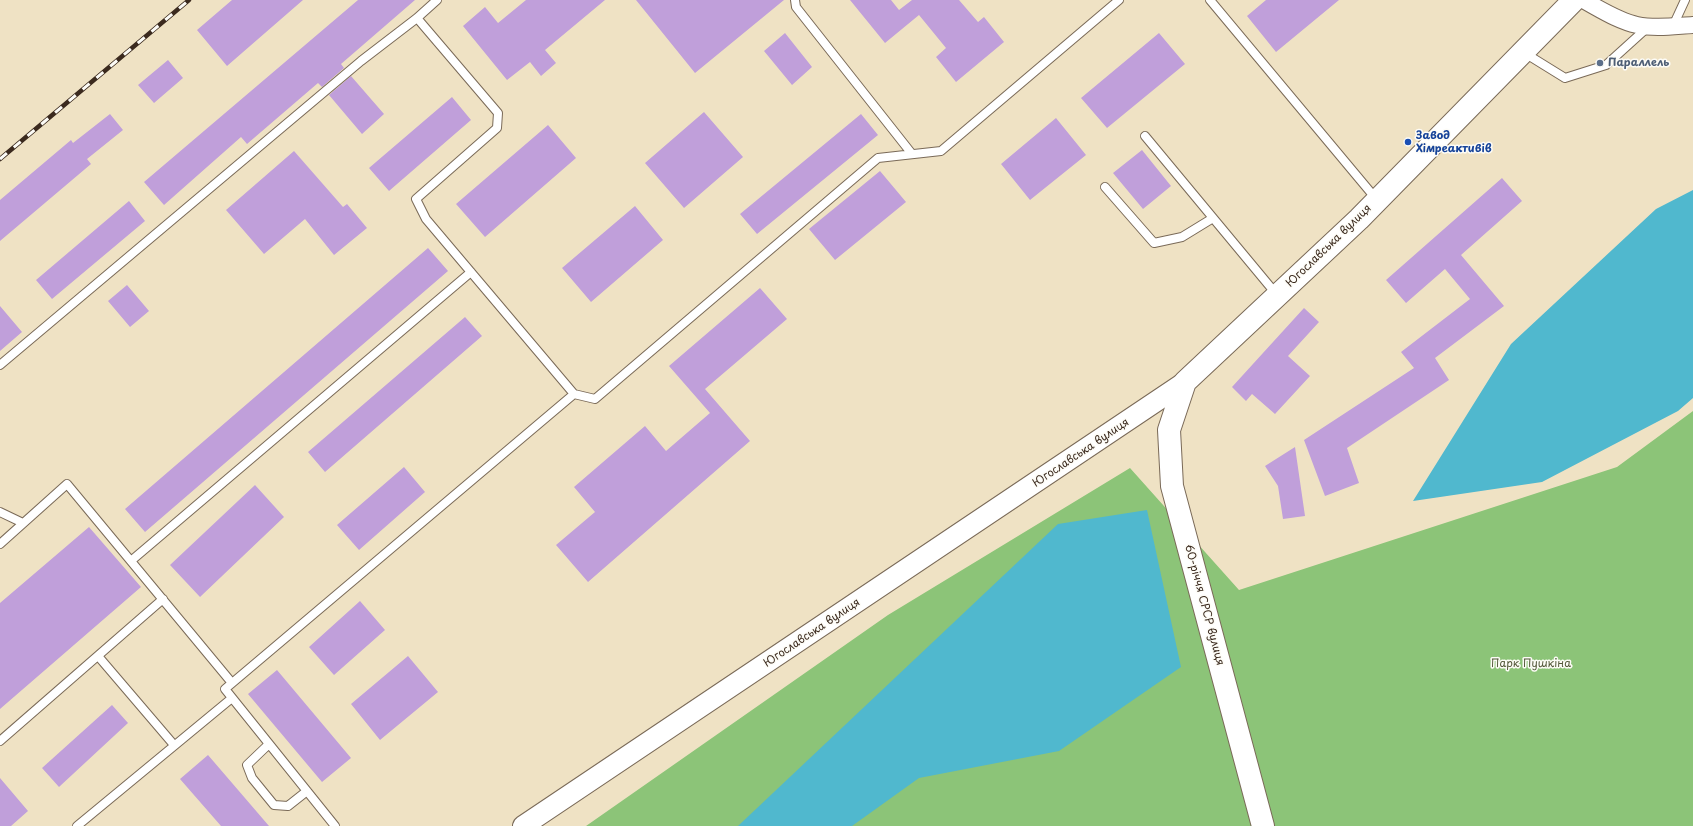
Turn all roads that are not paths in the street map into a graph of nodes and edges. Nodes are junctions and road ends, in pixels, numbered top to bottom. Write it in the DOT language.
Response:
graph roads {
  1 [pos="437,0"];
  2 [pos="795,0"];
  3 [pos="1119,0"];
  4 [pos="1210,0"];
  5 [pos="1574,0"];
  6 [pos="1583,0"];
  7 [pos="1685,0"];
  8 [pos="417,18"];
  9 [pos="1693,25"];
  10 [pos="1673,26"];
  11 [pos="1648,27"];
  12 [pos="1523,52"];
  13 [pos="1144,136"];
  14 [pos="912,154"];
  15 [pos="1105,187"];
  16 [pos="1377,201"];
  17 [pos="1213,218"];
  18 [pos="471,272"];
  19 [pos="1278,296"];
  20 [pos="0,365"];
  21 [pos="1185,382"];
  22 [pos="574,394"];
  23 [pos="0,512"];
  24 [pos="23,523"];
  25 [pos="0,544"];
  26 [pos="132,560"];
  27 [pos="163,599"];
  28 [pos="98,656"];
  29 [pos="232,683"];
  30 [pos="232,698"];
  31 [pos="0,741"];
  32 [pos="269,744"];
  33 [pos="174,745"];
  34 [pos="307,792"];
  35 [pos="77,826"];
  36 [pos="335,826"];
  37 [pos="523,826"];
  38 [pos="1263,826"];
  1 -- 8 [label="lane"];
  2 -- 14 [label="lane"];
  3 -- 14 [label="lane"];
  4 -- 16 [label="lane"];
  5 -- 12 [label="main road, Югославська вулиця"];
  6 -- 11 [label="street"];
  7 -- 10 [label="lane"];
  8 -- 18 [label="lane"];
  8 -- 20 [label="lane"];
  9 -- 10 [label="street"];
  10 -- 11 [label="street"];
  11 -- 12 [label="lane"];
  12 -- 16 [label="main road, Югославська вулиця"];
  13 -- 17 [label="lane"];
  14 -- 22 [label="lane"];
  15 -- 17 [label="lane"];
  16 -- 19 [label="main road, Югославська вулиця"];
  17 -- 19 [label="lane"];
  18 -- 22 [label="lane"];
  18 -- 26 [label="lane"];
  19 -- 21 [label="main road, Югославська вулиця"];
  21 -- 37 [label="street, Югославська вулиця"];
  21 -- 38 [label="main road, 60-річчя СРСР вулиця"];
  22 -- 29 [label="lane"];
  23 -- 24 [label="lane"];
  24 -- 25 [label="lane"];
  24 -- 26 [label="lane"];
  26 -- 27 [label="lane"];
  27 -- 28 [label="lane"];
  27 -- 29 [label="lane"];
  28 -- 31 [label="lane"];
  28 -- 33 [label="lane"];
  29 -- 30 [label="lane"];
  30 -- 32 [label="lane"];
  30 -- 33 [label="lane"];
  32 -- 34 [label="lane"];
  32 -- 34 [label="lane"];
  33 -- 35 [label="lane"];
  34 -- 36 [label="lane"];
}
